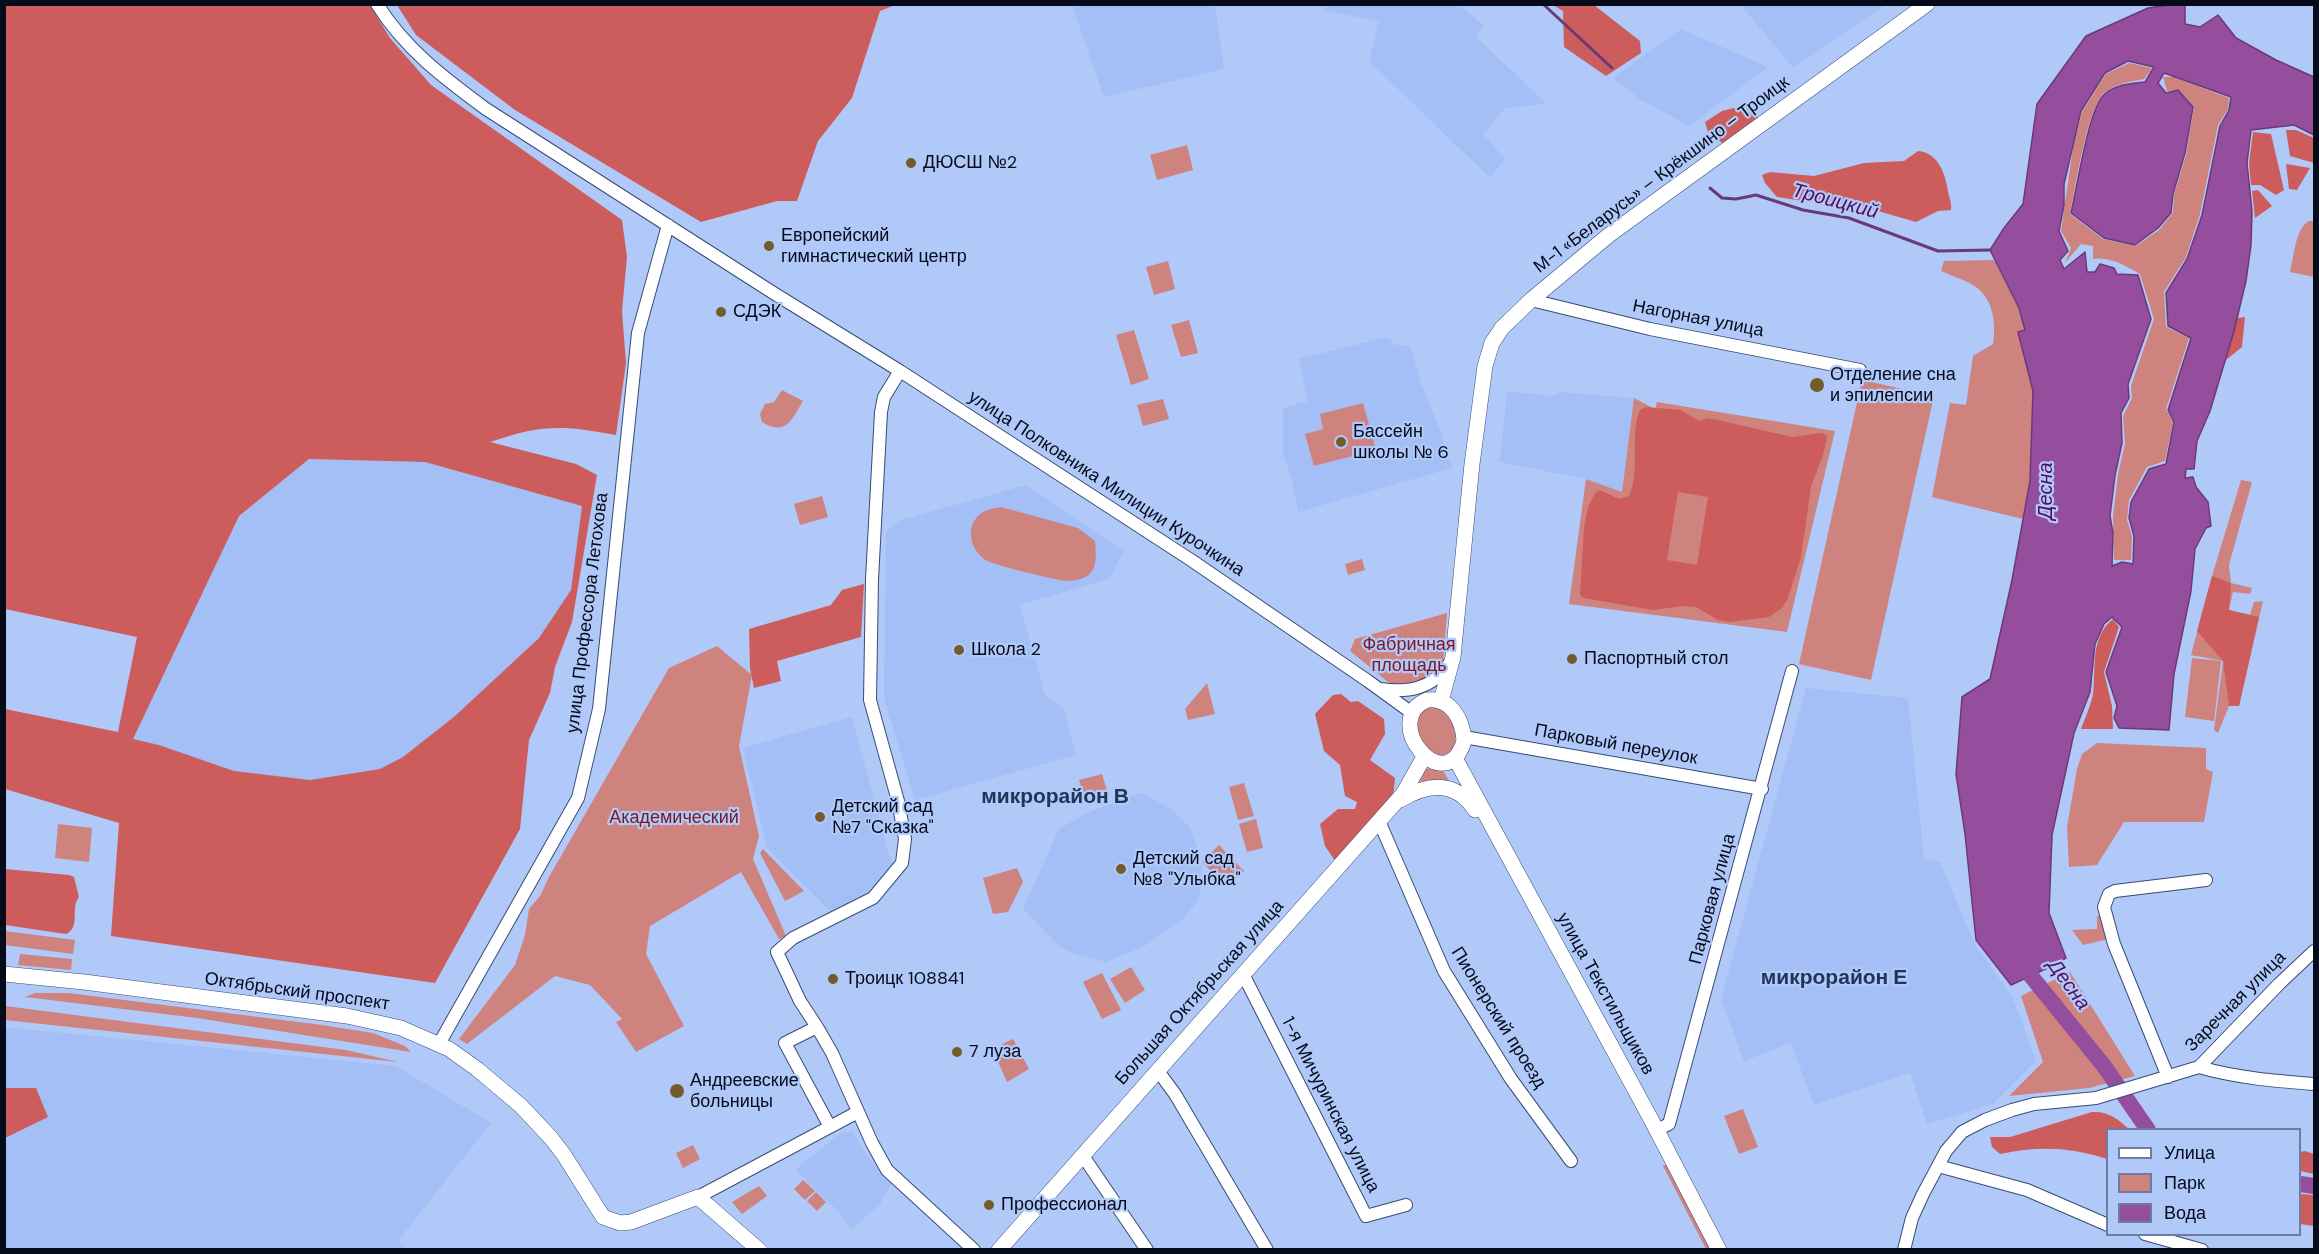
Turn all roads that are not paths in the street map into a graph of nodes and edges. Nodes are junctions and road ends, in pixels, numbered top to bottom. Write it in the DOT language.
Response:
graph roads {
  1 [pos="377,4"];
  2 [pos="1927,4"];
  3 [pos="668,225"];
  4 [pos="1531,300"];
  5 [pos="1860,370"];
  6 [pos="900,371"];
  7 [pos="1453,657"];
  8 [pos="1792,671"];
  9 [pos="1379,688"];
  10 [pos="1441,701"];
  11 [pos="1412,713"];
  12 [pos="1464,737"];
  13 [pos="1424,757"];
  14 [pos="1455,758"];
  15 [pos="1762,789"];
  16 [pos="1393,805"];
  17 [pos="1379,820"];
  18 [pos="1498,837"];
  19 [pos="2206,880"];
  20 [pos="2314,951"];
  21 [pos="4,974"];
  22 [pos="1243,974"];
  23 [pos="817,1027"];
  24 [pos="439,1044"];
  25 [pos="2199,1067"];
  26 [pos="1158,1071"];
  27 [pos="2168,1077"];
  28 [pos="2314,1084"];
  29 [pos="858,1112"];
  30 [pos="830,1127"];
  31 [pos="1657,1130"];
  32 [pos="1083,1156"];
  33 [pos="1571,1161"];
  34 [pos="1938,1166"];
  35 [pos="699,1197"];
  36 [pos="1406,1205"];
  37 [pos="2106,1224"];
  38 [pos="2152,1236"];
  39 [pos="759,1250"];
  40 [pos="974,1250"];
  41 [pos="999,1250"];
  42 [pos="1147,1250"];
  43 [pos="1267,1250"];
  44 [pos="1719,1250"];
  45 [pos="1904,1250"];
  46 [pos="2202,1250"];
  1 -- 3 [label="street, улица Полковника Милиции Курочкина"];
  2 -- 4 [label="main road, М-1 «Беларусь» – Крёкшино – Троицк"];
  3 -- 6 [label="street, улица Полковника Милиции Курочкина"];
  3 -- 24 [label="street, улица Профессора Летохова"];
  4 -- 5 [label="street, Нагорная улица"];
  4 -- 7 [label="main road, М-1 «Беларусь» – Крёкшино – Троицк"];
  6 -- 9 [label="street, улица Полковника Милиции Курочкина"];
  6 -- 23 [label="street"];
  7 -- 9 [label="street"];
  7 -- 10 [label="main road, М-1 «Беларусь» – Крёкшино – Троицк"];
  8 -- 15 [label="street, Парковая улица"];
  9 -- 11 [label="street, улица Полковника Милиции Курочкина"];
  10 -- 11 [label="main road"];
  10 -- 12 [label="main road"];
  11 -- 13 [label="main road"];
  12 -- 14 [label="main road"];
  12 -- 15 [label="street, Парковый переулок"];
  13 -- 14 [label="main road"];
  13 -- 16 [label="main road, Большая Октябрьская улица"];
  14 -- 18 [label="main road, улица Текстильщиков"];
  15 -- 31 [label="street, Парковая улица"];
  16 -- 17 [label="main road, Большая Октябрьская улица"];
  16 -- 18 [label="main road"];
  17 -- 22 [label="main road, Большая Октябрьская улица"];
  17 -- 33 [label="street, Пионерский проезд"];
  18 -- 31 [label="main road, улица Текстильщиков"];
  19 -- 27 [label="street"];
  20 -- 25 [label="street, Заречная улица"];
  21 -- 24 [label="main road, Октябрьский проспект"];
  22 -- 26 [label="main road, Большая Октябрьская улица"];
  22 -- 36 [label="street, 1-я Мичуринская улица"];
  23 -- 29 [label="street"];
  23 -- 30 [label="street"];
  24 -- 35 [label="main road, Октябрьский проспект"];
  25 -- 27 [label="street, Заречная улица"];
  25 -- 28 [label="street"];
  26 -- 32 [label="main road, Большая Октябрьская улица"];
  26 -- 43 [label="street"];
  27 -- 34 [label="street, Заречная улица"];
  29 -- 30 [label="street"];
  29 -- 40 [label="street"];
  30 -- 35 [label="street"];
  31 -- 44 [label="main road, улица Текстильщиков"];
  32 -- 41 [label="main road, Большая Октябрьская улица"];
  32 -- 42 [label="street"];
  34 -- 37 [label="street"];
  34 -- 45 [label="street, Заречная улица"];
  35 -- 39 [label="main road"];
  38 -- 46 [label="street"];
}
